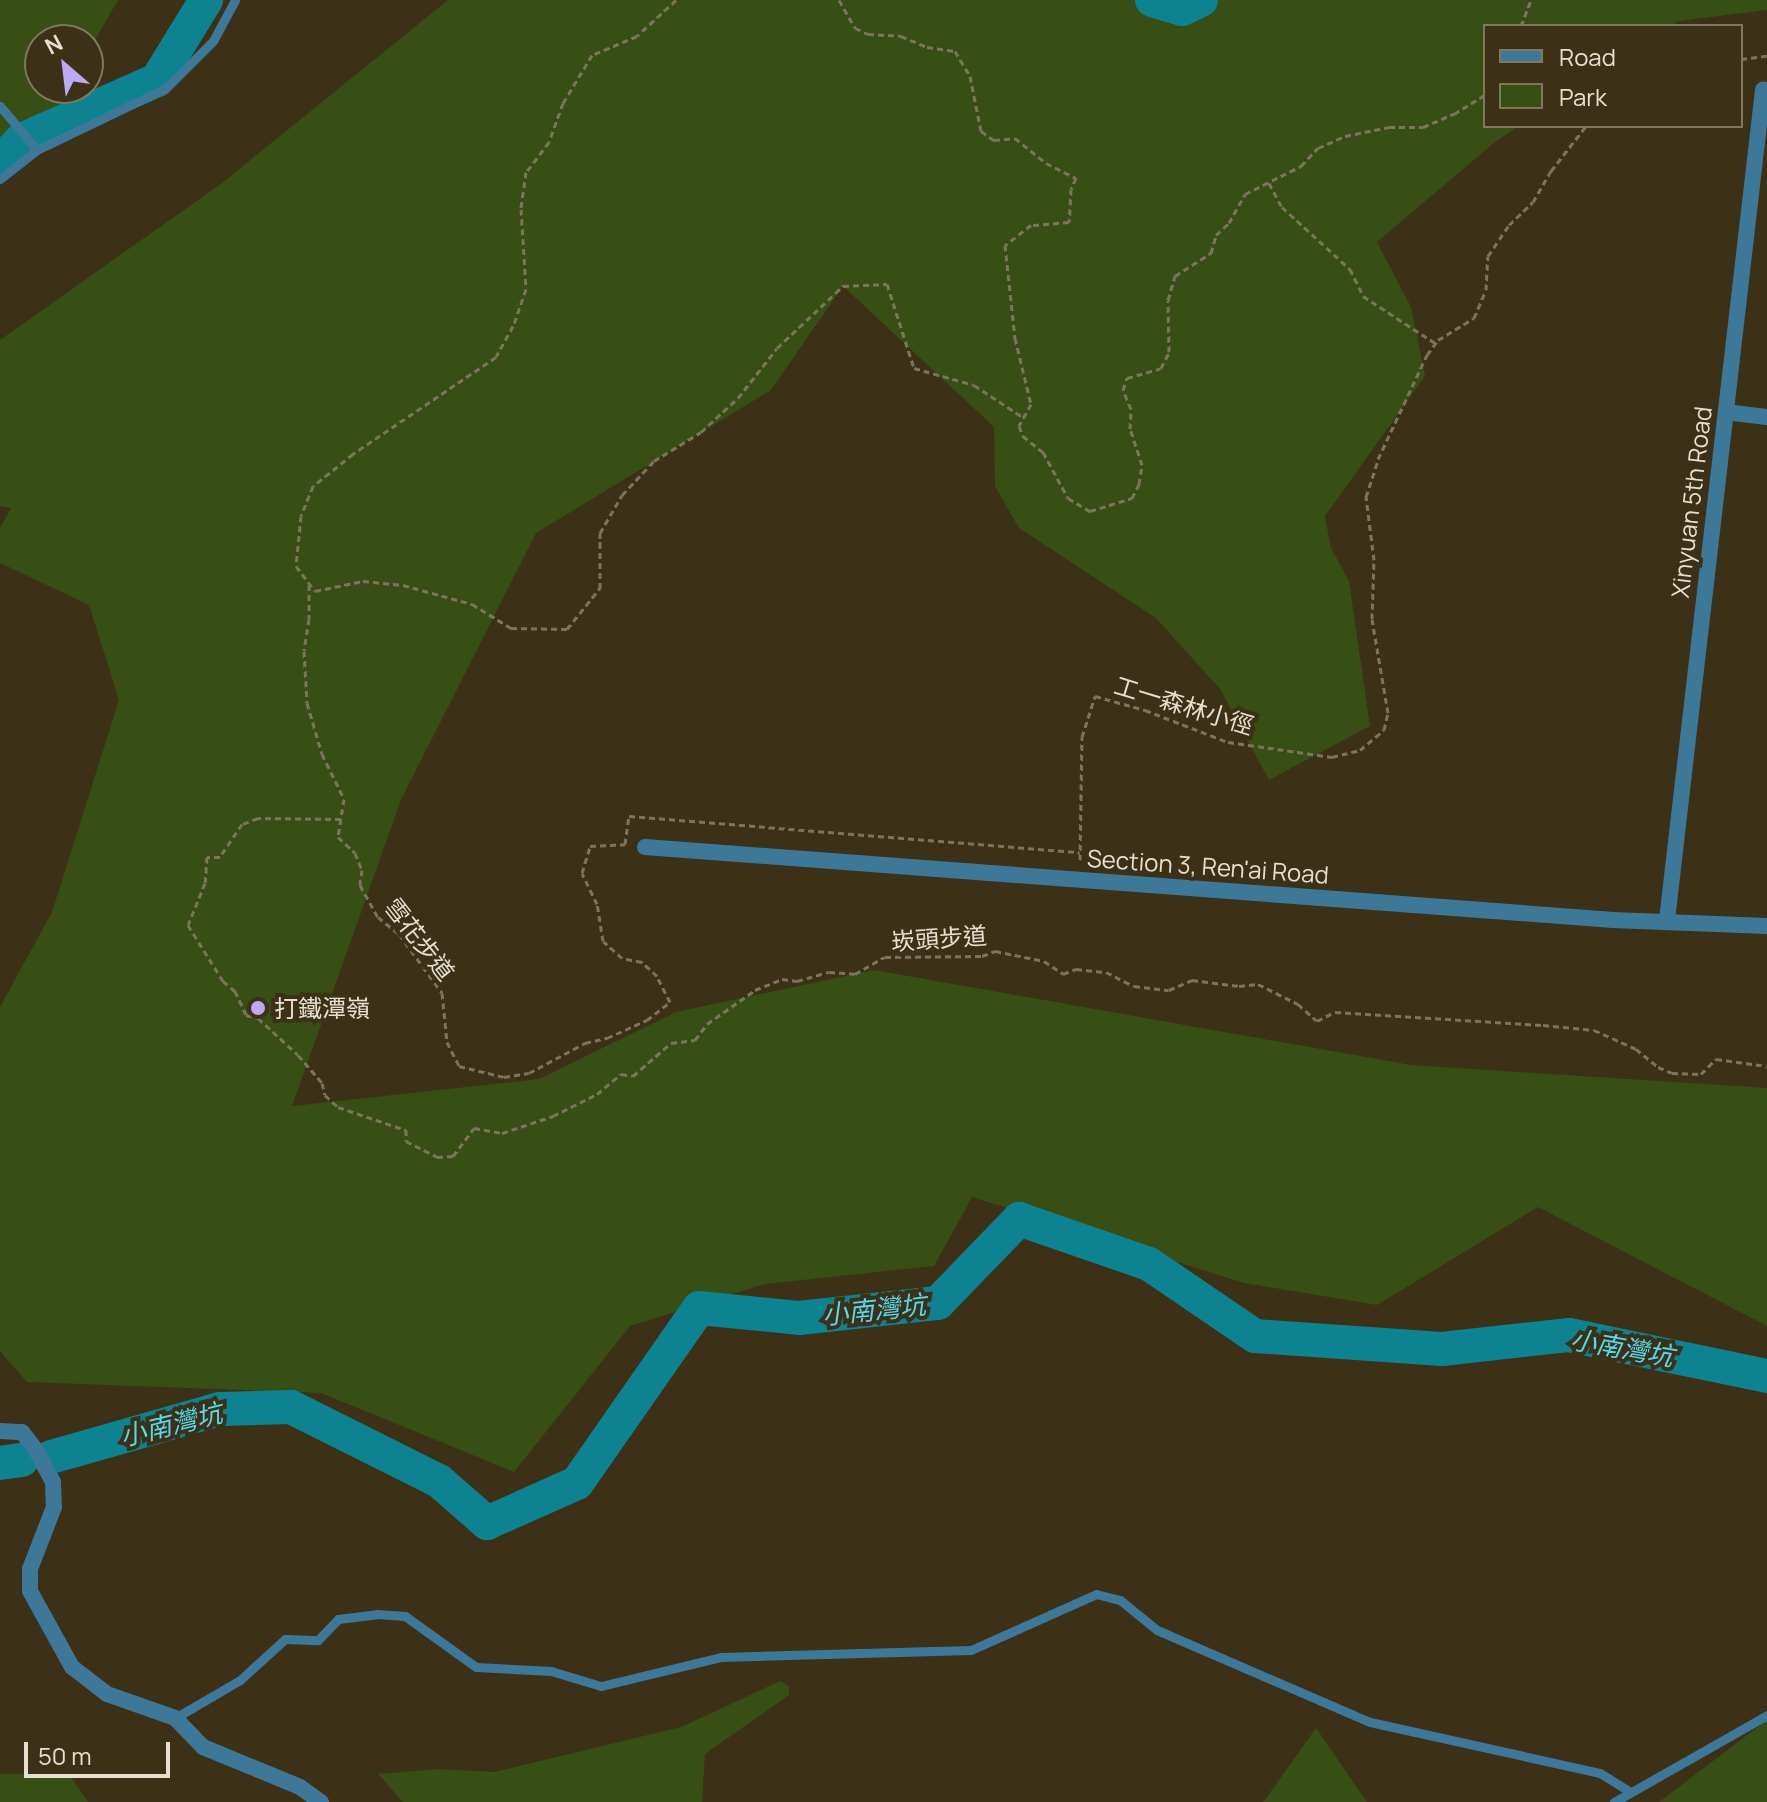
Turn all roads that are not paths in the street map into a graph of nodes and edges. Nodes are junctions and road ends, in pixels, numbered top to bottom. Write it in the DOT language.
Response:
graph roads {
  1 [pos="235,0"];
  2 [pos="1763,90"];
  3 [pos="0,106"];
  4 [pos="37,150"];
  5 [pos="0,179"];
  6 [pos="1726,412"];
  7 [pos="1767,417"];
  8 [pos="645,847"];
  9 [pos="1667,920"];
  10 [pos="1767,926"];
  11 [pos="0,1431"];
  12 [pos="1767,1715"];
  13 [pos="175,1718"];
  14 [pos="1629,1791"];
  15 [pos="321,1802"];
  16 [pos="1614,1802"];
  1 -- 4 [label="lane"];
  2 -- 6 [label="street, Xinyuan 5th Road"];
  3 -- 4 [label="lane"];
  4 -- 5 [label="lane"];
  6 -- 7 [label="street"];
  6 -- 9 [label="street, Xinyuan 5th Road"];
  8 -- 9 [label="street, Section 3, Ren'ai Road"];
  9 -- 10 [label="street, Section 3, Ren'ai Road"];
  11 -- 13 [label="street"];
  12 -- 14 [label="lane"];
  13 -- 14 [label="lane"];
  13 -- 15 [label="street"];
  14 -- 16 [label="lane"];
}
